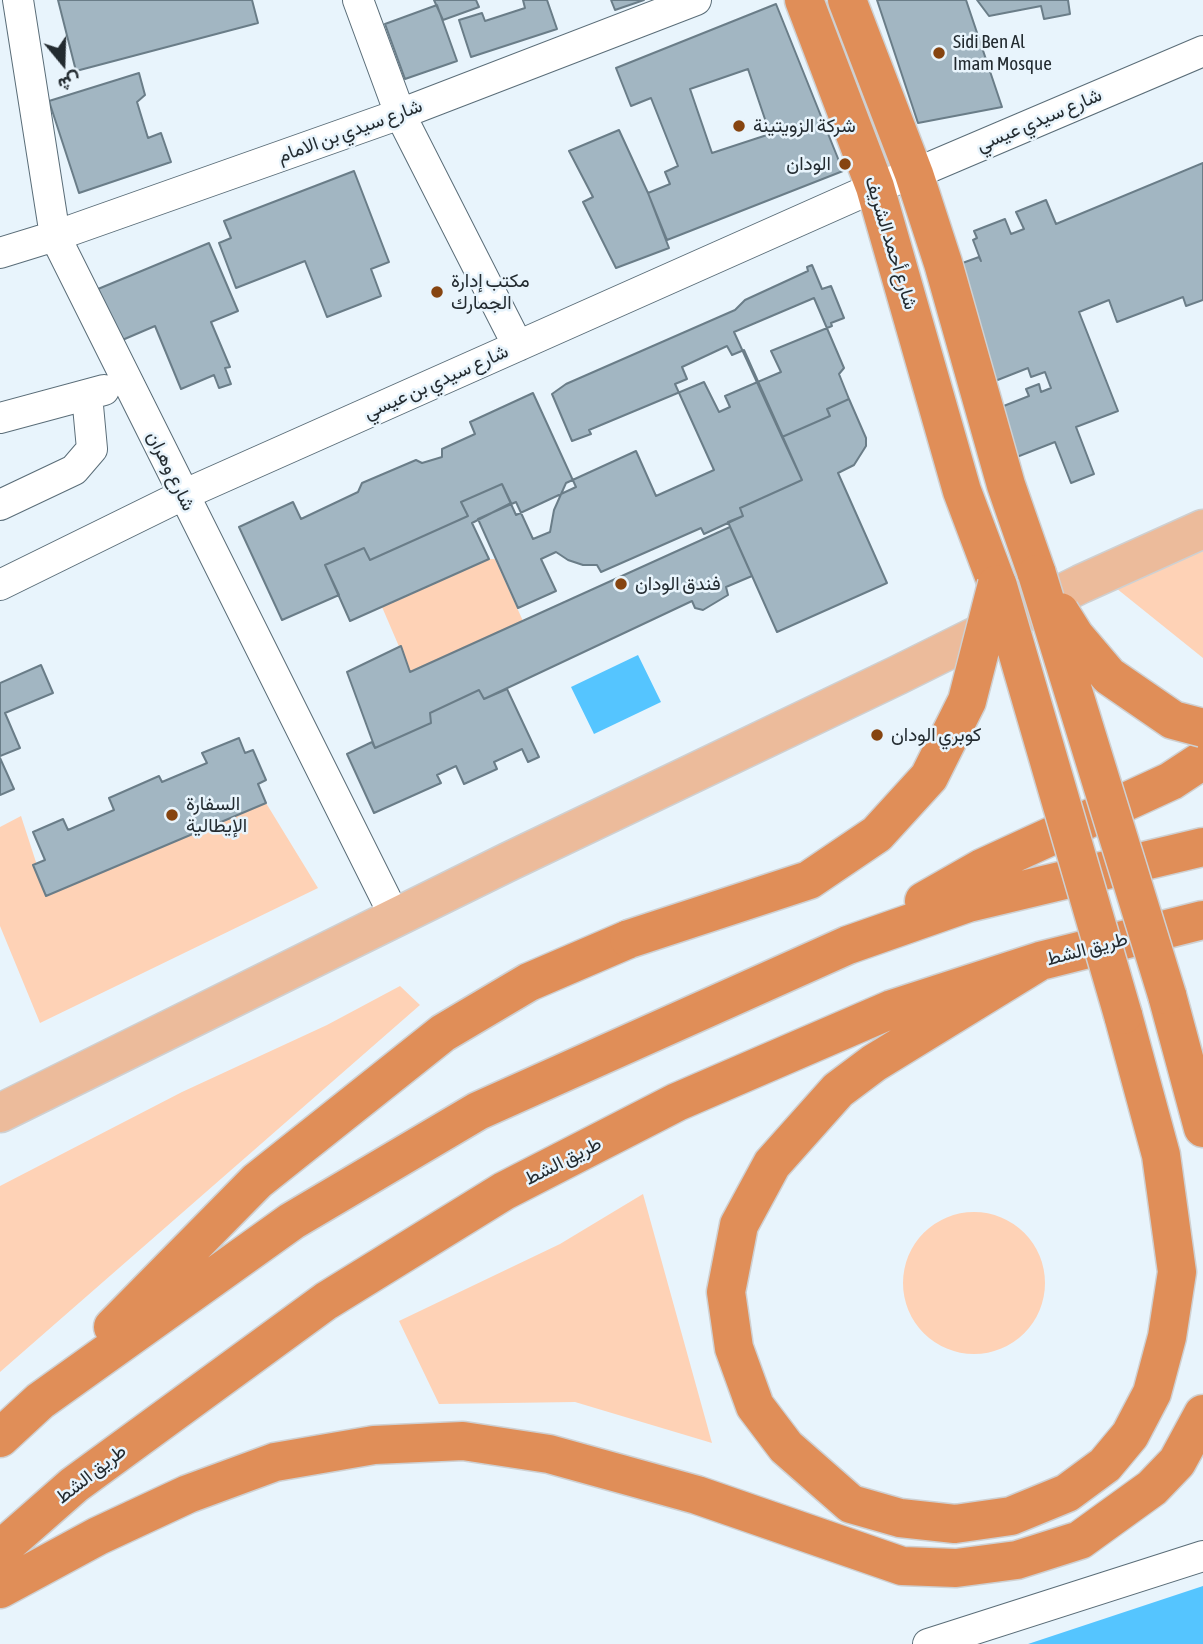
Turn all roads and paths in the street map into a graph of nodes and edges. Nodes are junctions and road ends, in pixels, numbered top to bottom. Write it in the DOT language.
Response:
graph roads {
  1 [pos="18,0"];
  2 [pos="358,0"];
  3 [pos="696,0"];
  4 [pos="804,0"];
  5 [pos="847,0"];
  6 [pos="1203,51"];
  7 [pos="400,114"];
  8 [pos="914,174"];
  9 [pos="875,187"];
  10 [pos="55,236"];
  11 [pos="0,253"];
  12 [pos="518,346"];
  13 [pos="128,383"];
  14 [pos="87,395"];
  15 [pos="0,418"];
  16 [pos="183,495"];
  17 [pos="0,505"];
  18 [pos="1203,529"];
  19 [pos="1037,574"];
  20 [pos="997,584"];
  21 [pos="0,585"];
  22 [pos="1203,728"];
  23 [pos="1203,760"];
  24 [pos="1203,847"];
  25 [pos="396,919"];
  26 [pos="1203,920"];
  27 [pos="848,945"];
  28 [pos="1040,961"];
  29 [pos="0,1114"];
  30 [pos="1203,1128"];
  31 [pos="40,1401"];
  32 [pos="1203,1414"];
  33 [pos="0,1438"];
  34 [pos="0,1550"];
  35 [pos="1203,1556"];
  36 [pos="0,1589"];
  37 [pos="928,1644"];
  1 -- 10 [label="street, شارع وهران"];
  2 -- 7 [label="street"];
  3 -- 7 [label="street, شارع سيدي بن الامام"];
  4 -- 9 [label="highway, شارع أحمد الشريف"];
  5 -- 8 [label="highway"];
  6 -- 8 [label="street, شارع سيدي عيسي"];
  7 -- 10 [label="street, شارع سيدي بن الامام"];
  7 -- 12 [label="street"];
  8 -- 9 [label="street, شارع سيدي عيسي"];
  8 -- 19 [label="highway"];
  9 -- 12 [label="street, شارع سيدي بن عيسي"];
  9 -- 20 [label="highway, شارع أحمد الشريف"];
  10 -- 11 [label="street, شارع سيدي بن الامام"];
  10 -- 13 [label="street, شارع وهران"];
  12 -- 16 [label="street, شارع سيدي بن عيسي"];
  13 -- 14 [label="street"];
  13 -- 16 [label="street, شارع وهران"];
  14 -- 15 [label="street"];
  14 -- 17 [label="street"];
  16 -- 21 [label="street, شارع سيدي بن عيسي"];
  16 -- 25 [label="street, شارع وهران"];
  18 -- 25 [label="main road"];
  19 -- 22 [label="highway, bridge"];
  19 -- 30 [label="highway, bridge"];
  20 -- 28 [label="highway, شارع أحمد الشريف, bridge"];
  20 -- 31 [label="highway, bridge"];
  23 -- 27 [label="highway"];
  24 -- 27 [label="highway"];
  25 -- 29 [label="main road"];
  26 -- 28 [label="highway, طريق الشط"];
  27 -- 31 [label="highway"];
  28 -- 34 [label="highway, طريق الشط"];
  31 -- 33 [label="highway"];
  32 -- 36 [label="highway"];
  35 -- 37 [label="street"];
}
